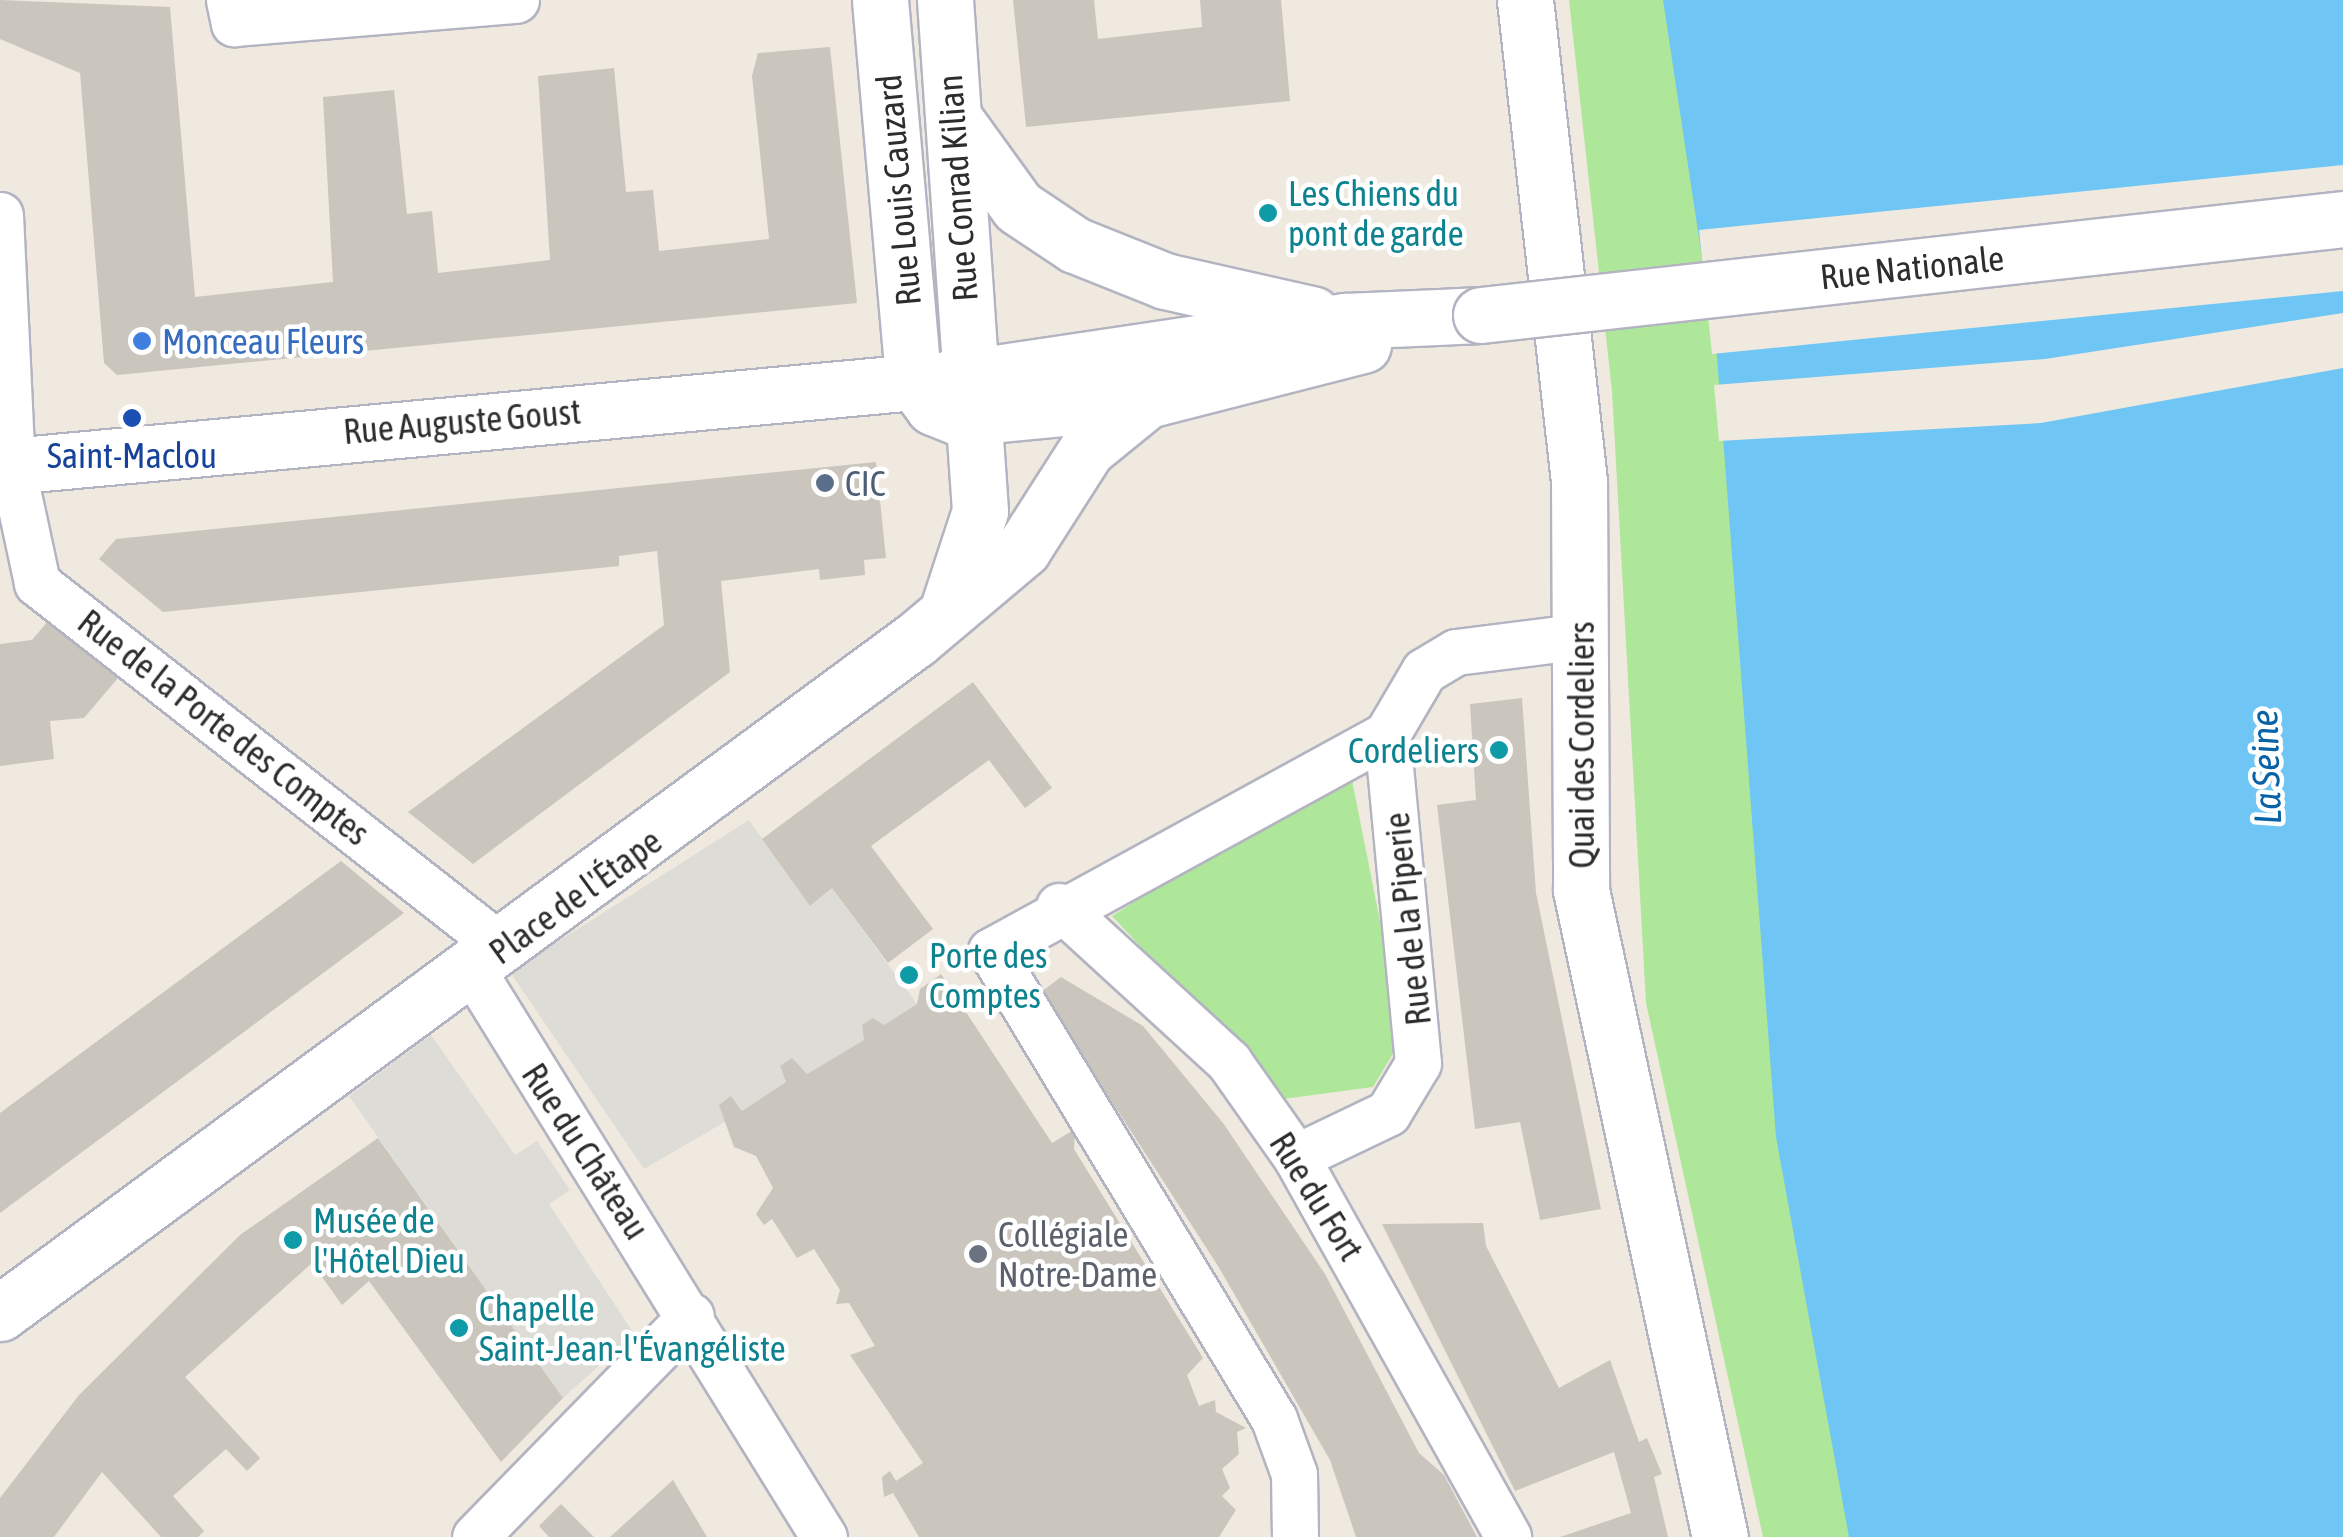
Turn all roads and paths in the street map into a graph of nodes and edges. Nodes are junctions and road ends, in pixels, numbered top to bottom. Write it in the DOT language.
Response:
graph roads {
  1 [pos="229,0"];
  2 [pos="516,0"];
  3 [pos="880,0"];
  4 [pos="945,0"];
  5 [pos="1526,0"];
  6 [pos="953,116"];
  7 [pos="0,215"];
  8 [pos="2343,219"];
  9 [pos="1345,320"];
  10 [pos="1418,322"];
  11 [pos="913,380"];
  12 [pos="971,397"];
  13 [pos="1147,400"];
  14 [pos="6,466"];
  15 [pos="18,585"];
  16 [pos="943,618"];
  17 [pos="1583,636"];
  18 [pos="1388,734"];
  19 [pos="1059,906"];
  20 [pos="488,960"];
  21 [pos="1296,1157"];
  22 [pos="0,1313"];
  23 [pos="691,1316"];
  24 [pos="475,1537"];
  25 [pos="824,1537"];
  26 [pos="1295,1537"];
  27 [pos="1508,1537"];
  28 [pos="1720,1537"];
  1 -- 2 [label="street"];
  3 -- 11 [label="main road, Rue Louis Cauzard"];
  4 -- 6 [label="main road, Rue Conrad Kilian"];
  5 -- 17 [label="main road, Quai des Cordeliers"];
  6 -- 9 [label="main road"];
  6 -- 12 [label="main road, Rue Conrad Kilian"];
  7 -- 14 [label="street, Rue de la Porte des Comptes"];
  8 -- 10 [label="main road, Rue Nationale, bridge"];
  9 -- 10 [label="main road"];
  9 -- 12 [label="main road"];
  10 -- 13 [label="main road"];
  11 -- 12 [label="main road"];
  11 -- 14 [label="main road, Rue Auguste Goust"];
  12 -- 13 [label="main road"];
  12 -- 16 [label="main road"];
  13 -- 16 [label="main road, Place de l'Étape"];
  14 -- 15 [label="street, Rue de la Porte des Comptes"];
  15 -- 20 [label="street, Rue de la Porte des Comptes"];
  16 -- 20 [label="main road, Place de l'Étape"];
  17 -- 18 [label="street"];
  17 -- 28 [label="main road, Quai des Cordeliers"];
  18 -- 19 [label="street"];
  18 -- 21 [label="street, Rue de la Piperie"];
  19 -- 21 [label="street, Rue du Fort"];
  19 -- 26 [label="street"];
  20 -- 22 [label="main road, Place de l'Étape"];
  20 -- 23 [label="street, Rue du Château"];
  21 -- 27 [label="street, Rue du Fort"];
  23 -- 24 [label="street"];
  23 -- 25 [label="street, Rue du Château"];
}
